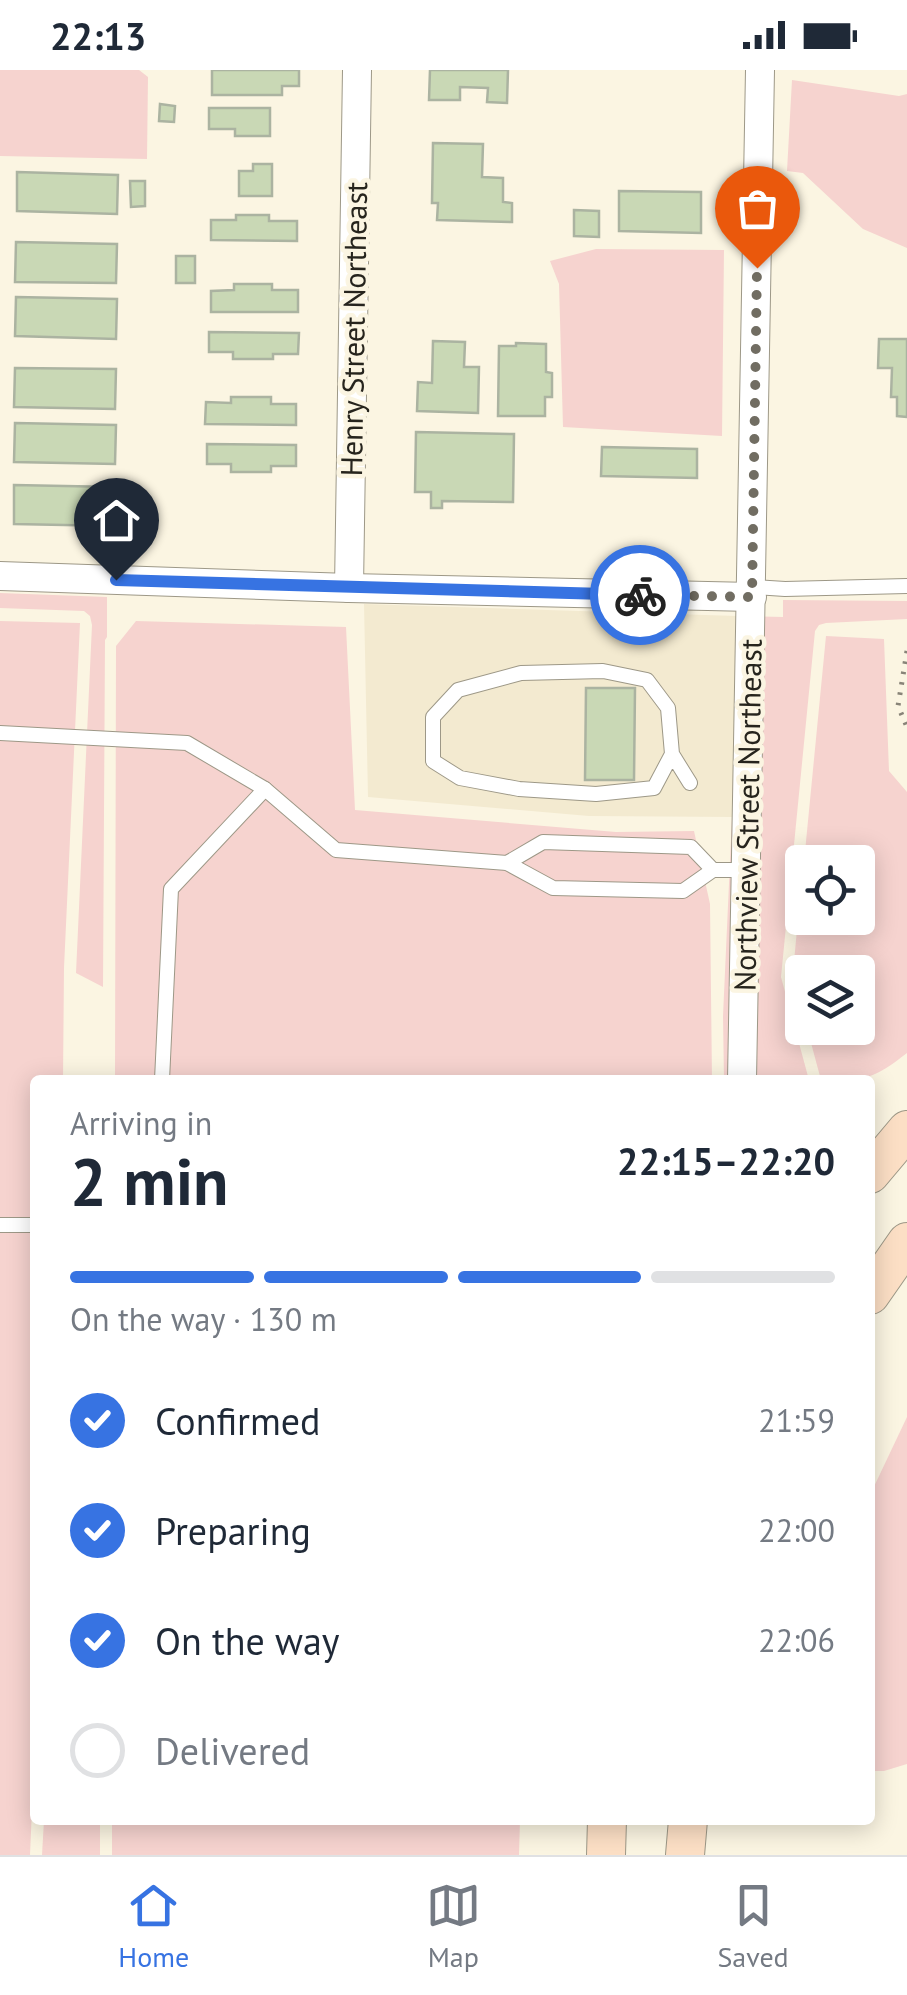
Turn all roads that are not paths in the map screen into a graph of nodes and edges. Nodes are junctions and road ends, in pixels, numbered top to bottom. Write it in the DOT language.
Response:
graph roads {
  1 [pos="357,70"];
  2 [pos="760,70"];
  3 [pos="0,576"];
  4 [pos="907,586"];
  5 [pos="349,588"];
  6 [pos="752,592"];
  7 [pos="0,733"];
  8 [pos="672,754"];
  9 [pos="690,783"];
  10 [pos="265,789"];
  11 [pos="507,863"];
  12 [pos="713,870"];
  13 [pos="745,870"];
  14 [pos="162,1075"];
  15 [pos="742,1075"];
  16 [pos="907,1130"];
  17 [pos="875,1165"];
  18 [pos="0,1225"];
  19 [pos="30,1225"];
  20 [pos="907,1242"];
  21 [pos="875,1287"];
  22 [pos="607,1825"];
  23 [pos="688,1825"];
  24 [pos="606,1855"];
  25 [pos="685,1855"];
  1 -- 5 [label="street, Henry Street Northeast"];
  2 -- 6 [label="street, Northview Street Northeast"];
  3 -- 5 [label="street"];
  4 -- 6 [label="lane"];
  5 -- 6 [label="street"];
  6 -- 13 [label="street, Northview Street Northeast"];
  7 -- 10 [label="lane"];
  8 -- 8 [label="lane"];
  8 -- 9 [label="lane"];
  10 -- 11 [label="lane"];
  10 -- 14 [label="lane"];
  11 -- 12 [label="lane"];
  11 -- 12 [label="lane"];
  12 -- 13 [label="lane"];
  13 -- 15 [label="street, Northview Street Northeast"];
  16 -- 17 [label="main road"];
  18 -- 19 [label="lane"];
  20 -- 21 [label="main road"];
  22 -- 24 [label="main road"];
  23 -- 25 [label="main road"];
}
